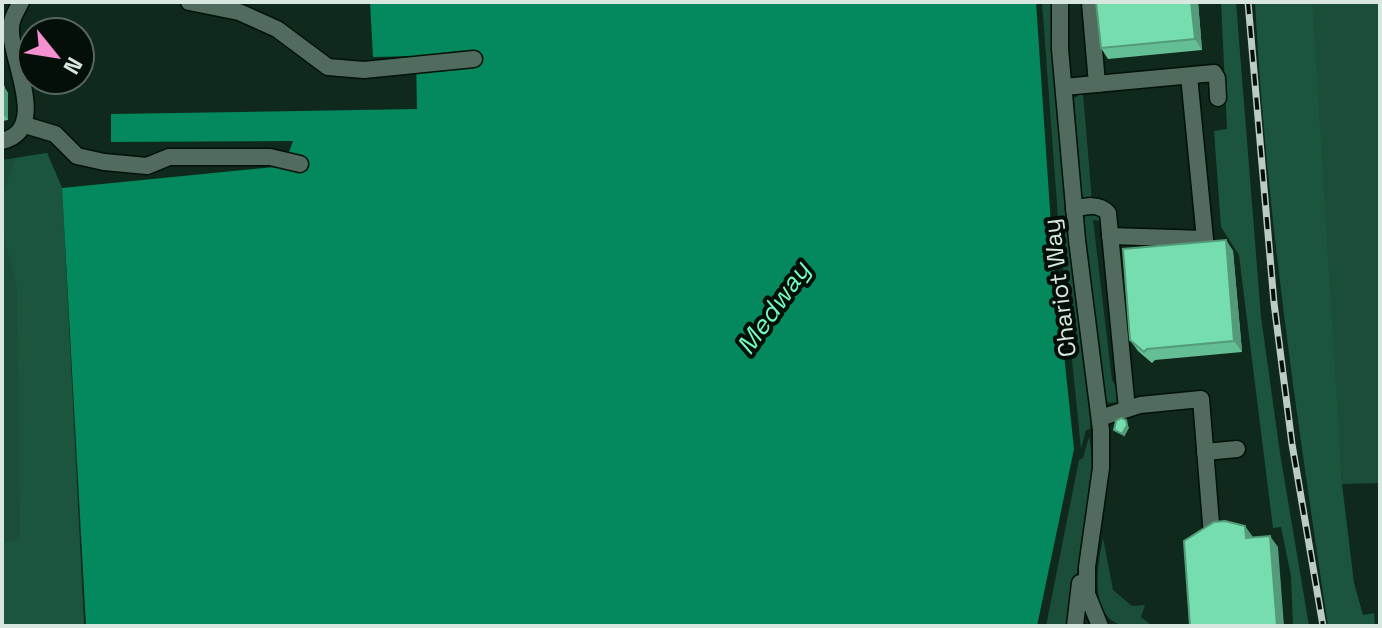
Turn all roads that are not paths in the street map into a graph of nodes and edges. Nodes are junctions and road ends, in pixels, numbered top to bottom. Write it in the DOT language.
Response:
graph roads {
  1 [pos="21,2"];
  2 [pos="189,2"];
  3 [pos="1060,2"];
  4 [pos="1090,2"];
  5 [pos="474,59"];
  6 [pos="1189,76"];
  7 [pos="1097,84"];
  8 [pos="1064,87"];
  9 [pos="1218,98"];
  10 [pos="25,125"];
  11 [pos="2,141"];
  12 [pos="300,164"];
  13 [pos="1074,209"];
  14 [pos="1110,236"];
  15 [pos="1127,409"];
  16 [pos="1100,418"];
  17 [pos="1237,449"];
  18 [pos="1205,452"];
  19 [pos="1212,536"];
  20 [pos="1087,567"];
  21 [pos="1075,626"];
  22 [pos="1100,626"];
  1 -- 10 [label="street"];
  2 -- 5 [label="street"];
  3 -- 8 [label="street, Chariot Way"];
  4 -- 7 [label="street"];
  6 -- 7 [label="street"];
  6 -- 9 [label="street"];
  6 -- 14 [label="street"];
  7 -- 8 [label="street"];
  8 -- 13 [label="street, Chariot Way"];
  10 -- 11 [label="street"];
  10 -- 12 [label="street"];
  13 -- 14 [label="street"];
  13 -- 16 [label="street, Chariot Way"];
  14 -- 15 [label="street"];
  15 -- 16 [label="street"];
  15 -- 18 [label="street"];
  16 -- 20 [label="street, Chariot Way"];
  17 -- 18 [label="street"];
  18 -- 19 [label="street"];
  20 -- 21 [label="street"];
  20 -- 22 [label="street"];
}
